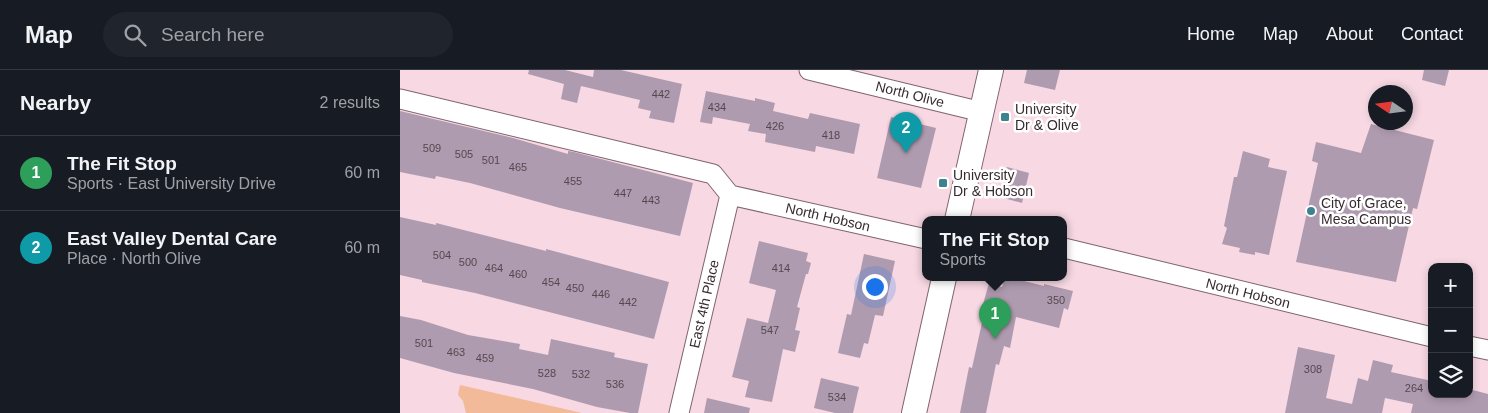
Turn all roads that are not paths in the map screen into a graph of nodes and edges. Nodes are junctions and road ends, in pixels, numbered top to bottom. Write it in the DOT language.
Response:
graph roads {
  1 [pos="808,70"];
  2 [pos="992,70"];
  3 [pos="400,99"];
  4 [pos="982,112"];
  5 [pos="730,195"];
  6 [pos="958,216"];
  7 [pos="922,238"];
  8 [pos="1067,249"];
  9 [pos="943,281"];
  10 [pos="1428,337"];
  11 [pos="1473,347"];
  12 [pos="1488,350"];
  13 [pos="679,413"];
  14 [pos="914,413"];
  1 -- 4 [label="street, North Olive"];
  2 -- 4 [label="main road"];
  3 -- 5 [label="street"];
  4 -- 6 [label="main road"];
  5 -- 7 [label="street, North Hobson"];
  5 -- 13 [label="street, East 4th Place"];
  8 -- 10 [label="street, North Hobson"];
  9 -- 14 [label="main road"];
  11 -- 12 [label="street"];
}
